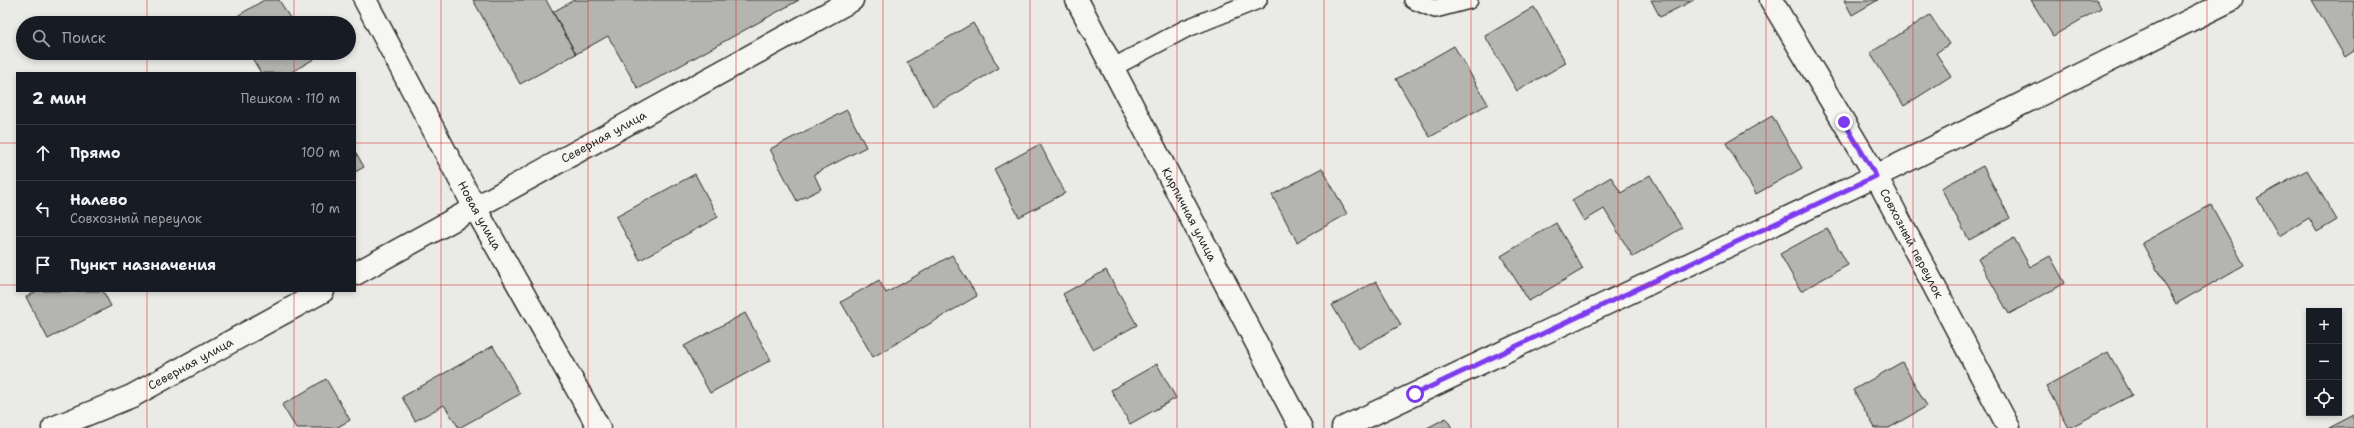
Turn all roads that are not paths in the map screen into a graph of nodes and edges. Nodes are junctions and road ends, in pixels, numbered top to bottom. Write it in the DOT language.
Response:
graph roads {
  1 [pos="365,0"];
  2 [pos="852,0"];
  3 [pos="1077,0"];
  4 [pos="1258,0"];
  5 [pos="1413,0"];
  6 [pos="1469,0"];
  7 [pos="1771,0"];
  8 [pos="2230,0"];
  9 [pos="1112,68"];
  10 [pos="1876,176"];
  11 [pos="475,208"];
  12 [pos="356,273"];
  13 [pos="321,292"];
  14 [pos="53,428"];
  15 [pos="599,428"];
  16 [pos="1301,428"];
  17 [pos="1343,428"];
  18 [pos="2009,428"];
  1 -- 11 [label="street, Новая улица"];
  2 -- 11 [label="street, Северная улица"];
  3 -- 9 [label="street, Кирпичная улица"];
  4 -- 9 [label="lane"];
  5 -- 6 [label="lane"];
  7 -- 10 [label="street, Совхозный переулок"];
  8 -- 10 [label="street"];
  9 -- 16 [label="street, Кирпичная улица"];
  10 -- 17 [label="street"];
  10 -- 18 [label="street, Совхозный переулок"];
  11 -- 12 [label="street, Северная улица"];
  11 -- 15 [label="street, Новая улица"];
  13 -- 14 [label="street, Северная улица"];
}
